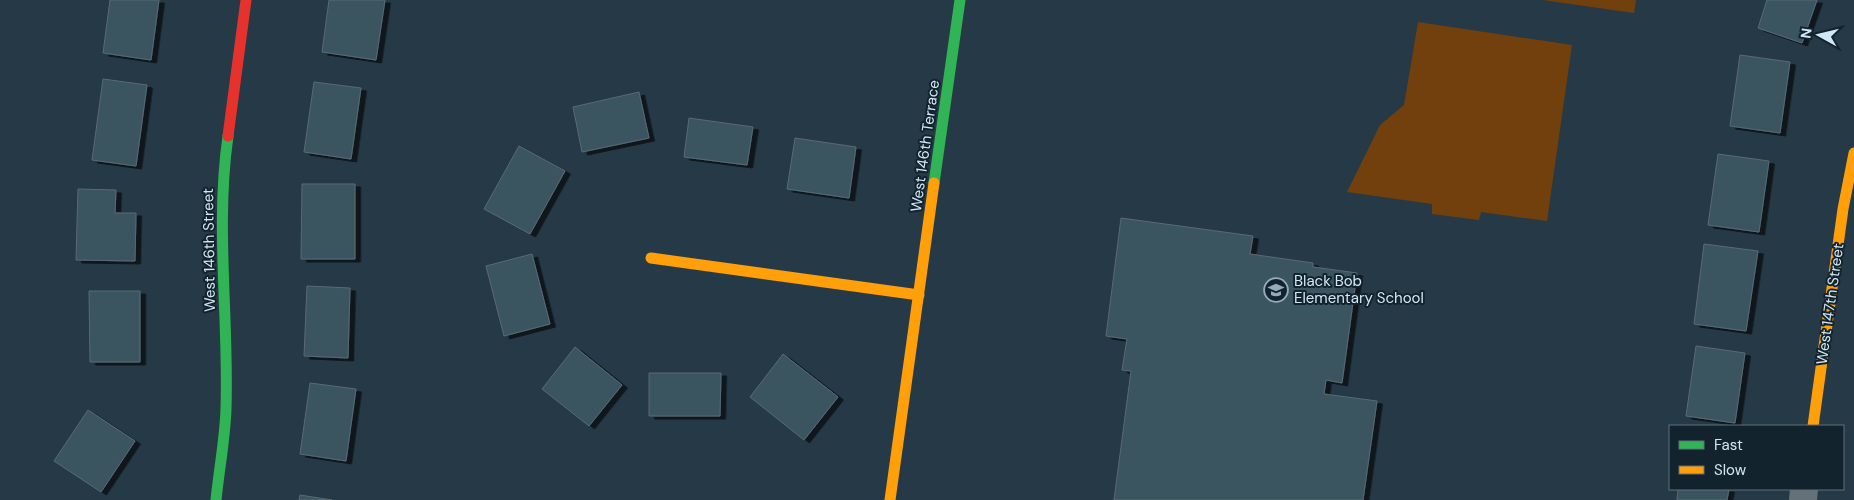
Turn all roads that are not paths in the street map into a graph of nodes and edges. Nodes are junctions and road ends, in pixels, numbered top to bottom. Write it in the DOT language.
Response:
graph roads {
  1 [pos="246,0"];
  2 [pos="960,0"];
  3 [pos="1854,153"];
  4 [pos="651,258"];
  5 [pos="920,295"];
  6 [pos="1813,425"];
  7 [pos="216,500"];
  8 [pos="890,500"];
  1 -- 7 [label="street, West 146th Street"];
  2 -- 5 [label="street, West 146th Terrace"];
  3 -- 6 [label="street, West 147th Street"];
  4 -- 5 [label="street"];
  5 -- 8 [label="street, West 146th Terrace"];
}
